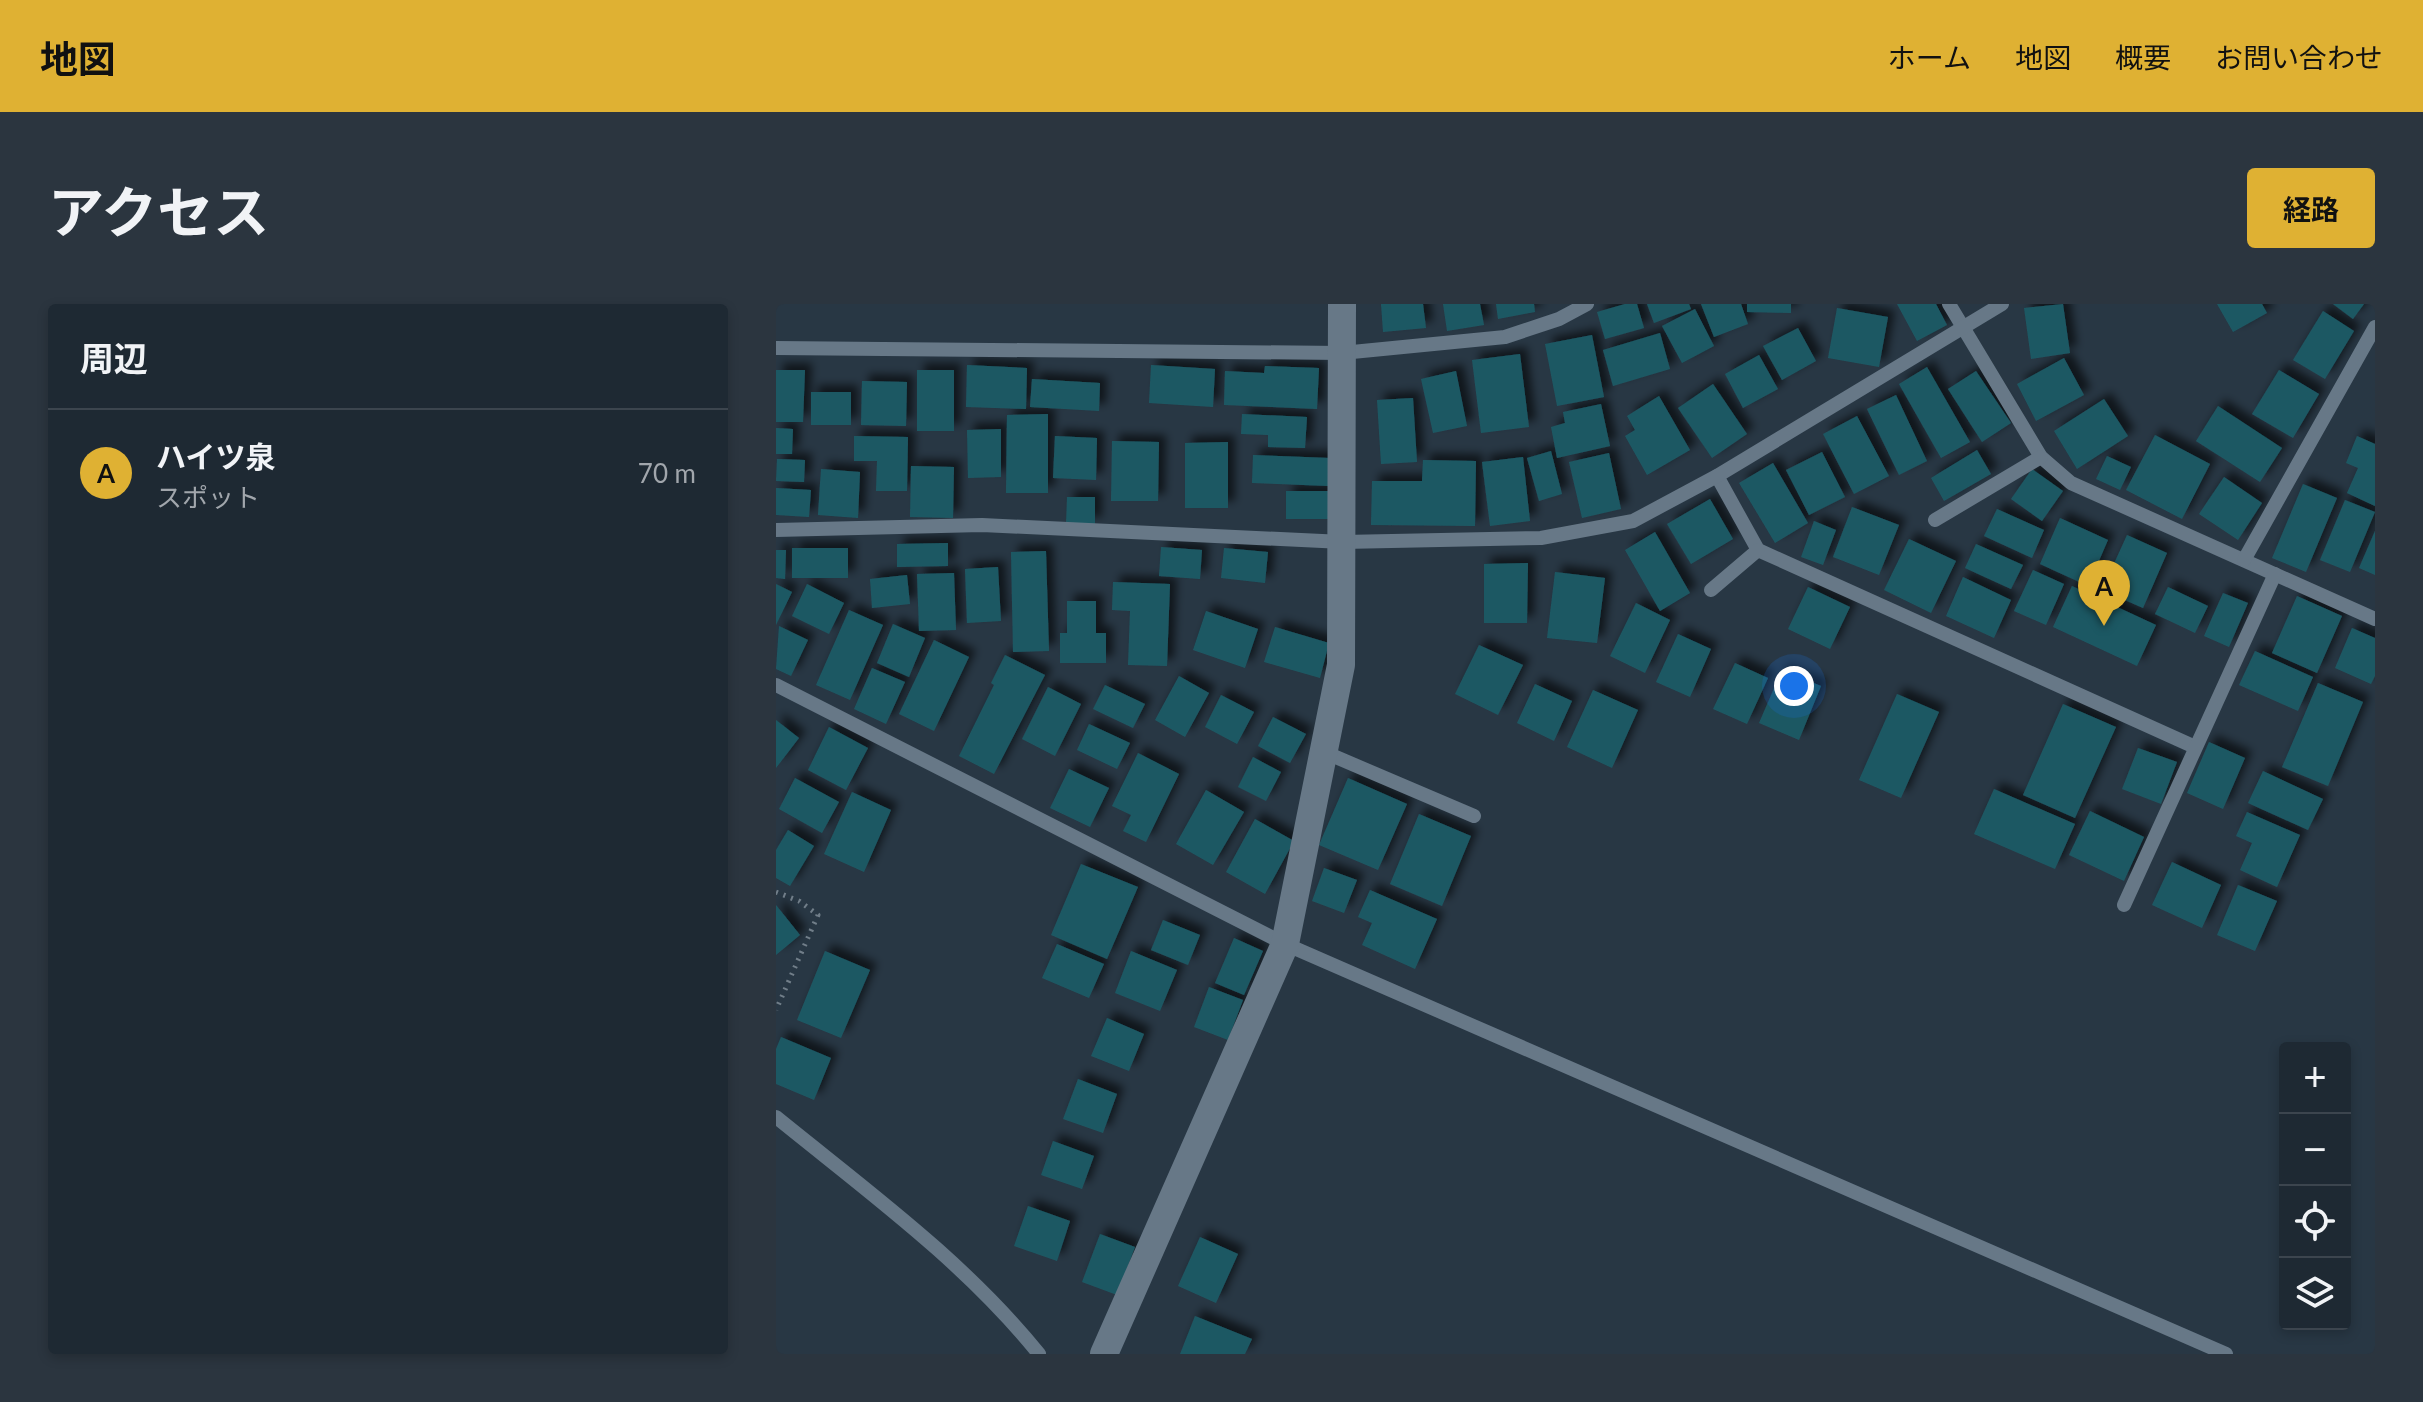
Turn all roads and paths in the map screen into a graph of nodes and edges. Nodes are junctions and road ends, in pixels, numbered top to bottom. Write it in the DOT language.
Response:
graph roads {
  1 [pos="1342,304"];
  2 [pos="1587,304"];
  3 [pos="1949,304"];
  4 [pos="2002,304"];
  5 [pos="1963,327"];
  6 [pos="2375,327"];
  7 [pos="776,348"];
  8 [pos="1342,353"];
  9 [pos="2041,457"];
  10 [pos="1717,476"];
  11 [pos="1935,520"];
  12 [pos="776,530"];
  13 [pos="1343,542"];
  14 [pos="1758,550"];
  15 [pos="2244,560"];
  16 [pos="2275,574"];
  17 [pos="1711,590"];
  18 [pos="2375,619"];
  19 [pos="776,685"];
  20 [pos="2195,747"];
  21 [pos="1324,752"];
  22 [pos="1474,816"];
  23 [pos="776,892"];
  24 [pos="2124,905"];
  25 [pos="1285,944"];
  26 [pos="776,1010"];
  27 [pos="776,1117"];
  28 [pos="1039,1354"];
  29 [pos="1104,1354"];
  30 [pos="2226,1354"];
  1 -- 8 [label="street"];
  2 -- 8 [label="lane"];
  3 -- 5 [label="lane"];
  4 -- 5 [label="lane"];
  5 -- 9 [label="lane"];
  5 -- 10 [label="lane"];
  6 -- 15 [label="lane"];
  7 -- 8 [label="lane"];
  8 -- 13 [label="street"];
  9 -- 11 [label="lane"];
  9 -- 15 [label="lane"];
  10 -- 13 [label="lane"];
  10 -- 14 [label="lane"];
  12 -- 13 [label="lane"];
  13 -- 21 [label="street"];
  14 -- 17 [label="lane"];
  14 -- 20 [label="lane"];
  15 -- 16 [label="lane"];
  16 -- 18 [label="lane"];
  16 -- 20 [label="lane"];
  19 -- 25 [label="lane"];
  20 -- 24 [label="lane"];
  21 -- 22 [label="lane"];
  21 -- 25 [label="street"];
  23 -- 26 [label="path"];
  25 -- 29 [label="street"];
  25 -- 30 [label="lane"];
  27 -- 28 [label="lane"];
}
